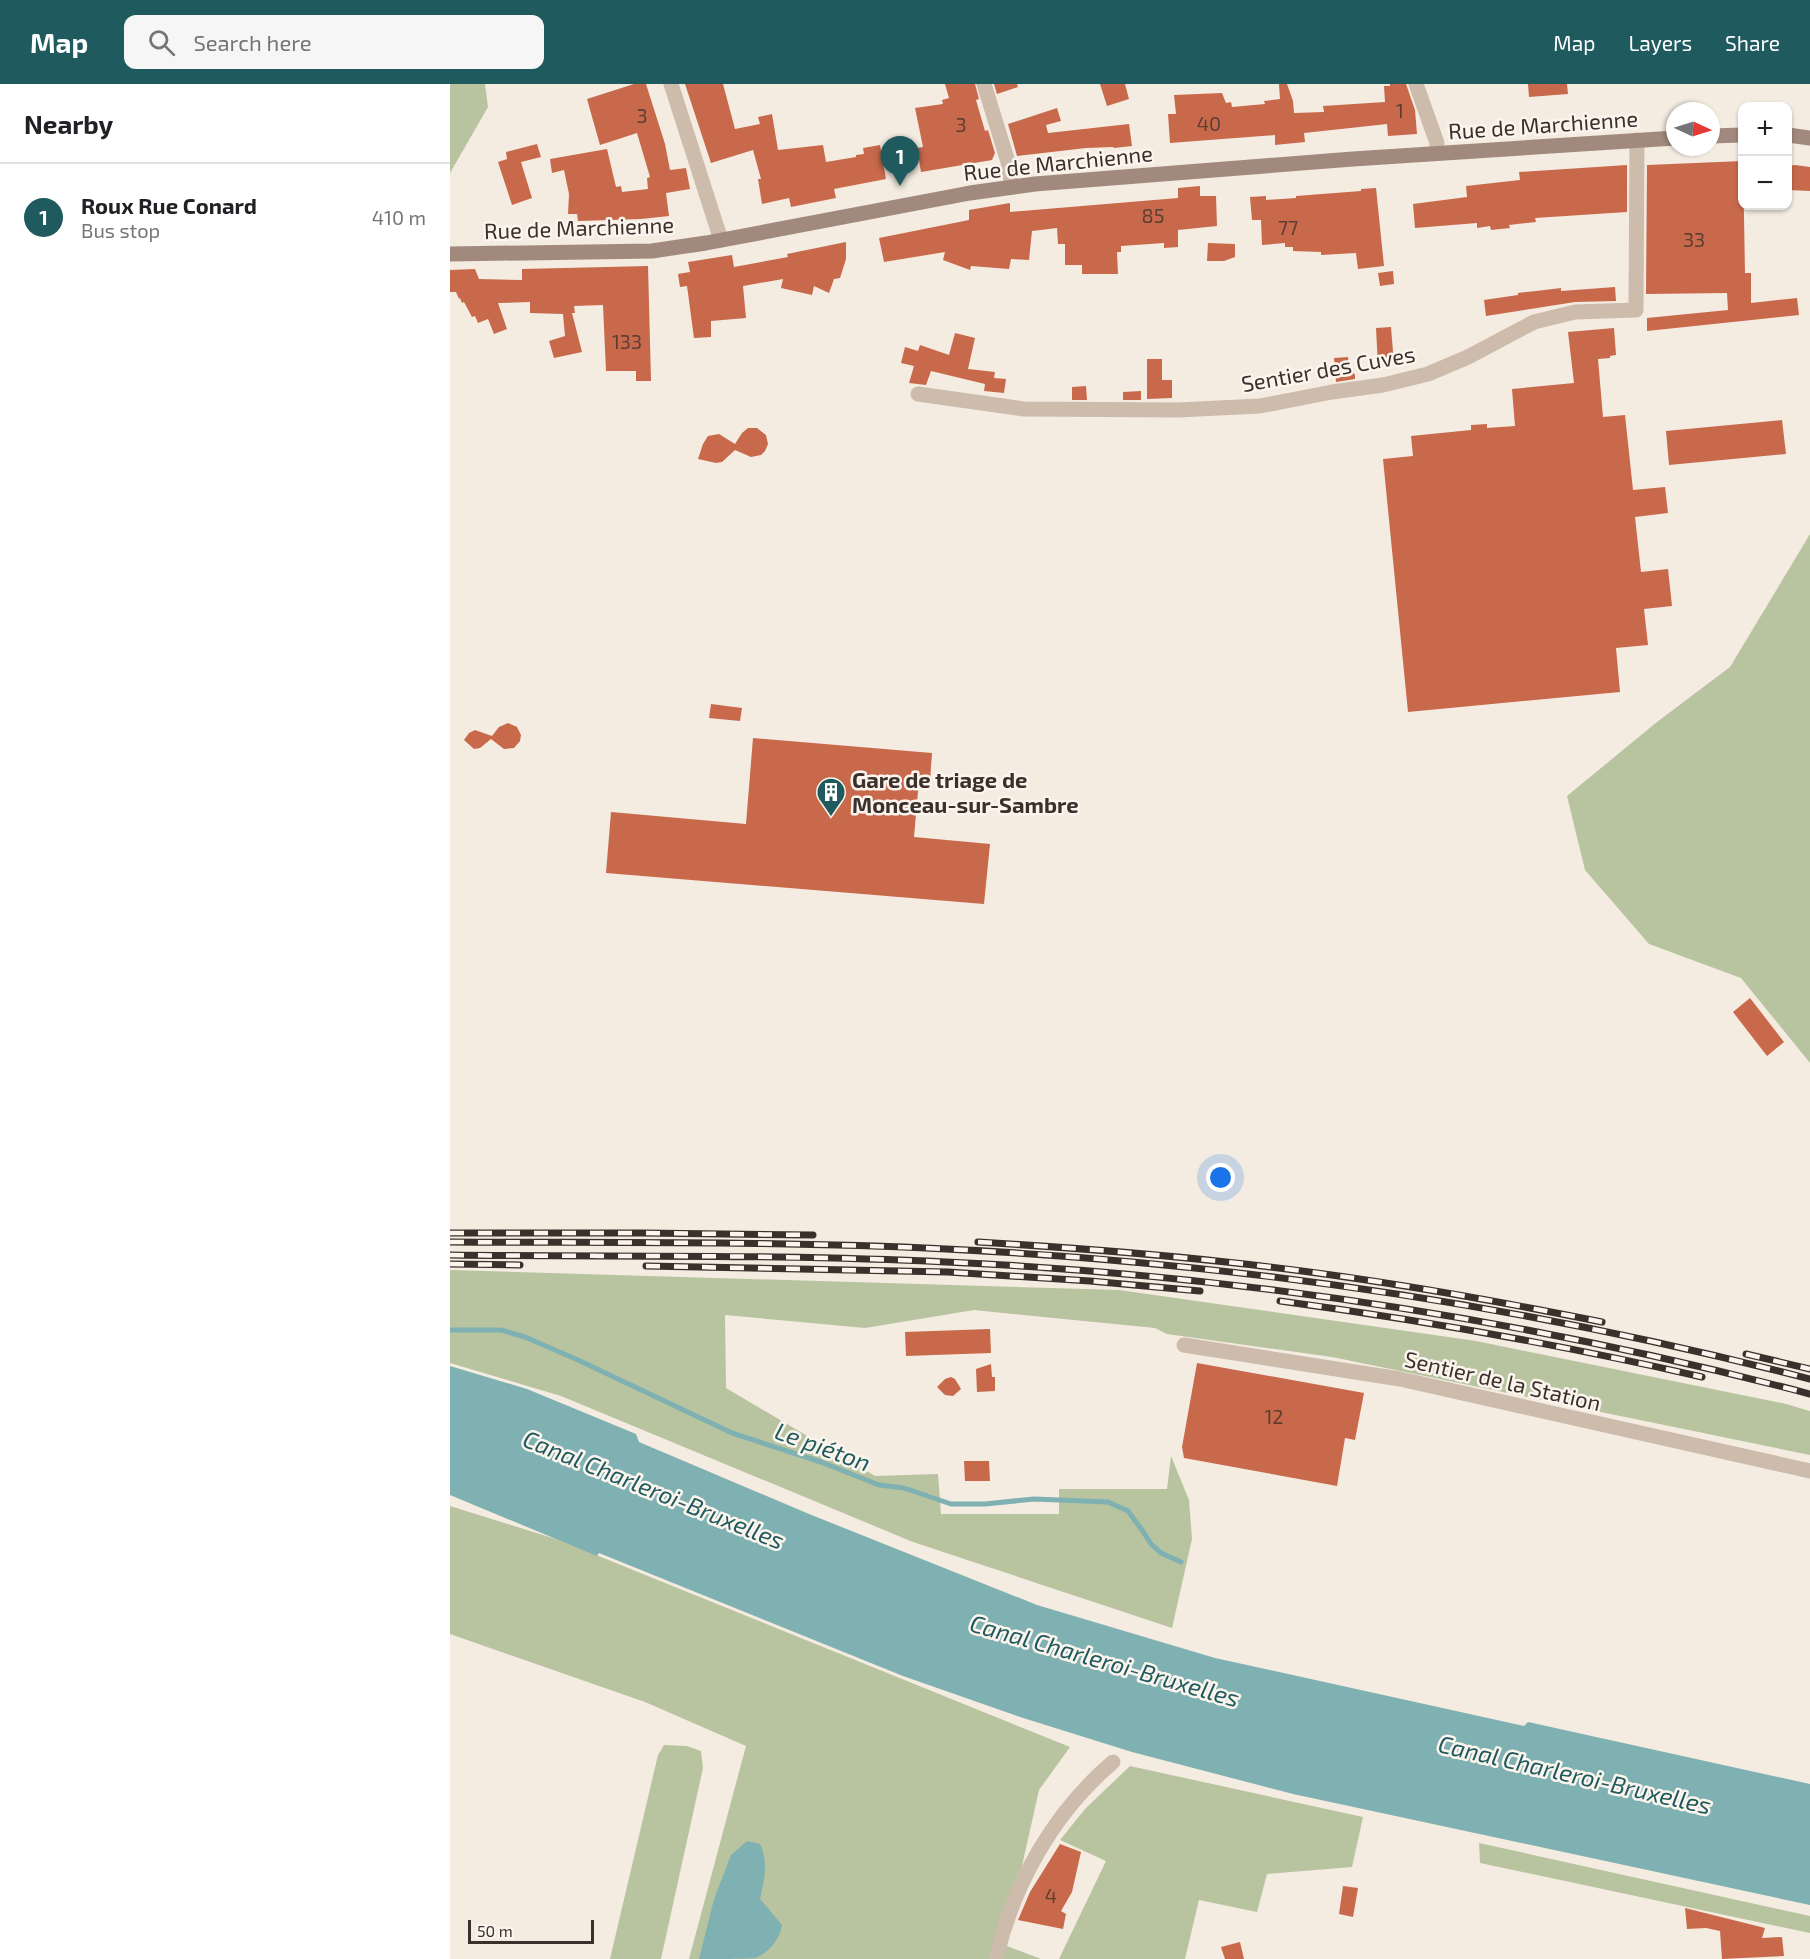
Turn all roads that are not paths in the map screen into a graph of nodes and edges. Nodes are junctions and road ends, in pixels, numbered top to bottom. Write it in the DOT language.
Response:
graph roads {
  1 [pos="671,84"];
  2 [pos="984,84"];
  3 [pos="1416,84"];
  4 [pos="1738,135"];
  5 [pos="1720,136"];
  6 [pos="1792,136"];
  7 [pos="1666,138"];
  8 [pos="1810,138"];
  9 [pos="1636,140"];
  10 [pos="1437,153"];
  11 [pos="1012,187"];
  12 [pos="721,240"];
  13 [pos="450,254"];
  14 [pos="918,394"];
  15 [pos="1184,1345"];
  16 [pos="1810,1471"];
  17 [pos="1113,1762"];
  18 [pos="996,1959"];
  1 -- 12 [label="street"];
  2 -- 11 [label="street"];
  3 -- 10 [label="street"];
  4 -- 5 [label="main road"];
  6 -- 8 [label="main road"];
  7 -- 9 [label="main road, Rue de Marchienne"];
  9 -- 10 [label="main road, Rue de Marchienne"];
  9 -- 14 [label="street, Sentier des Cuves"];
  10 -- 11 [label="main road, Rue de Marchienne"];
  11 -- 12 [label="main road, Rue de Marchienne"];
  12 -- 13 [label="main road, Rue de Marchienne"];
  15 -- 16 [label="street, Sentier de la Station"];
  17 -- 18 [label="street"];
}
